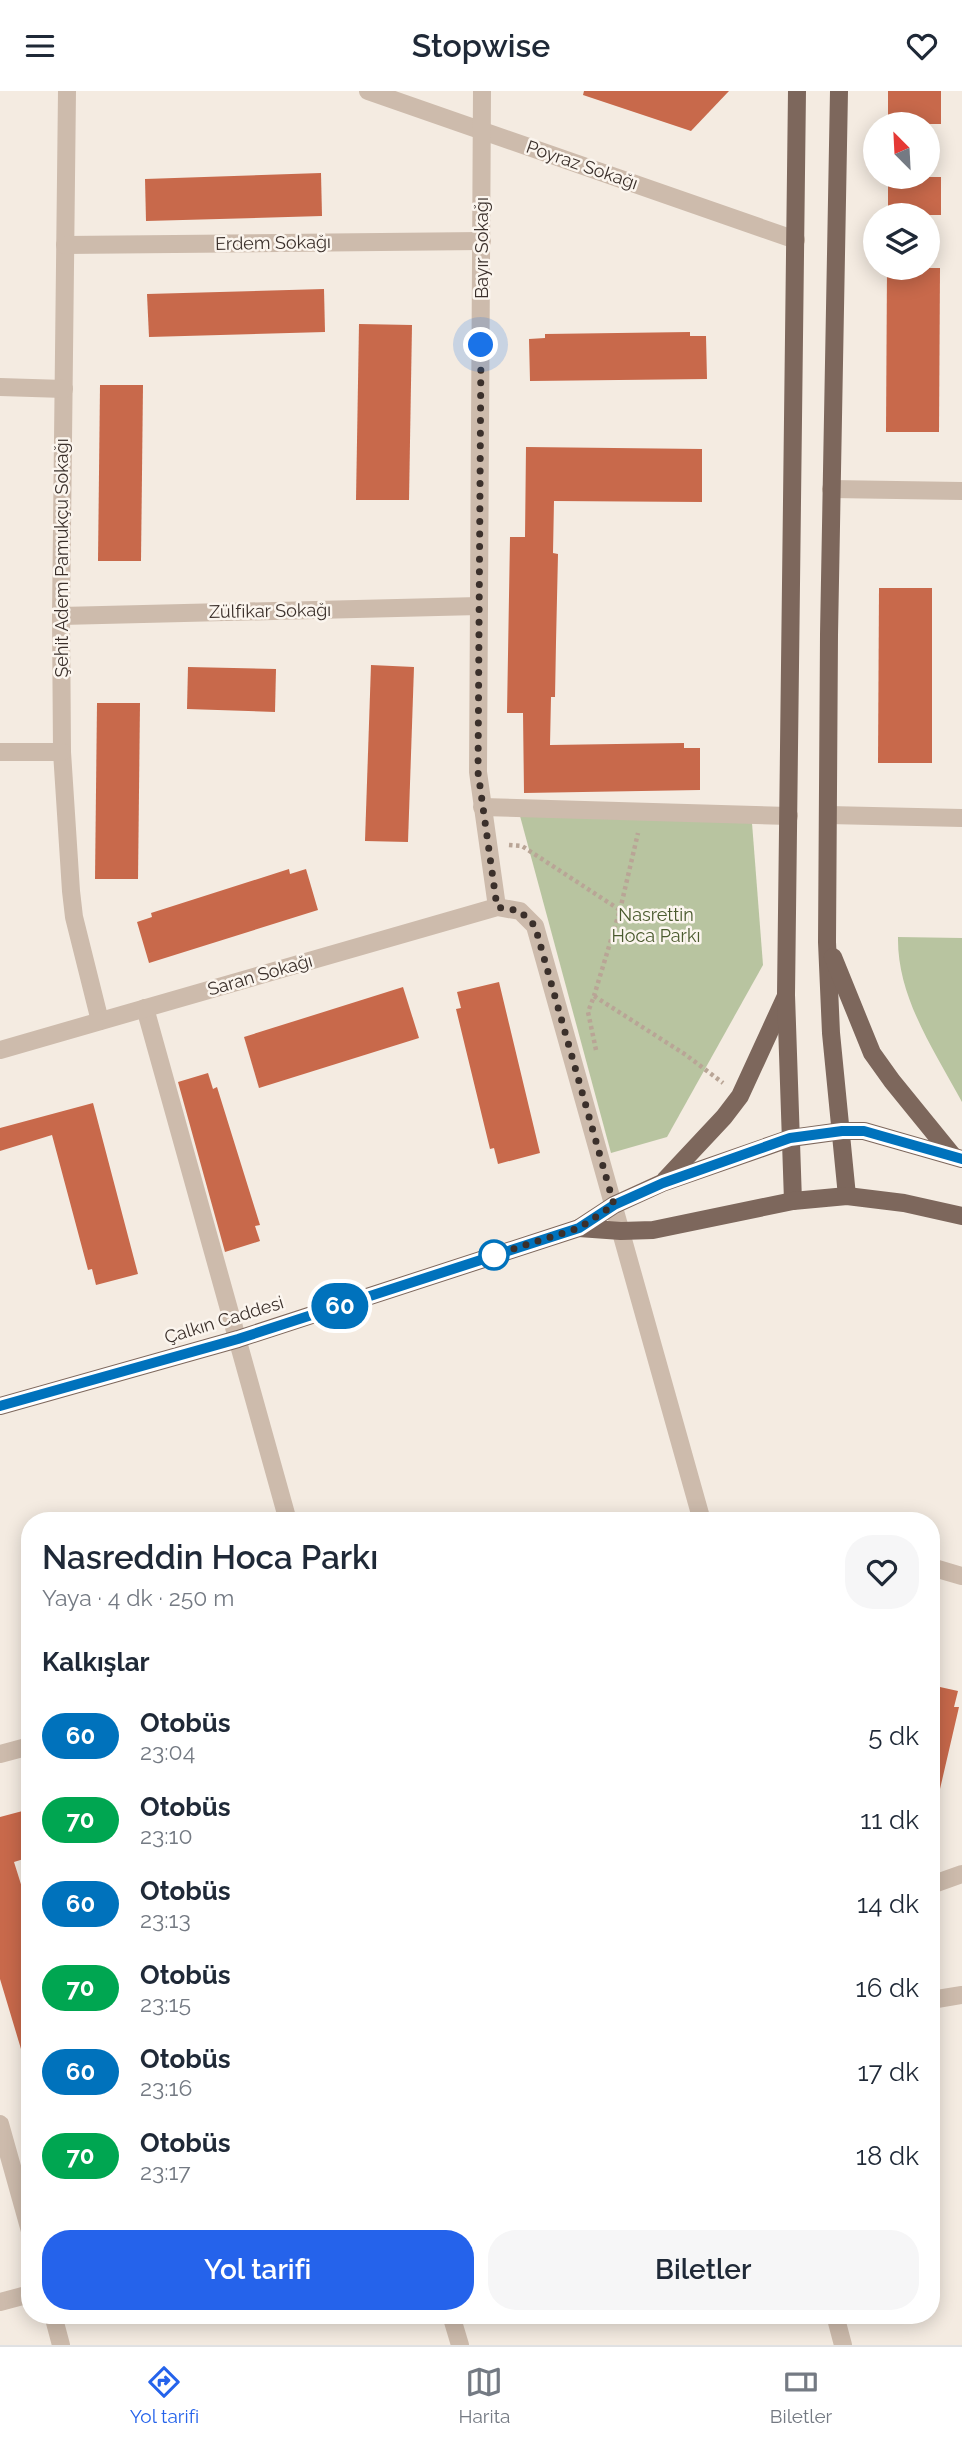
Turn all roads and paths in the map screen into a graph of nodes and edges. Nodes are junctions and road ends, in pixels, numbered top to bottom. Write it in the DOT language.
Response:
graph roads {
  1 [pos="67,91"];
  2 [pos="368,91"];
  3 [pos="482,91"];
  4 [pos="797,91"];
  5 [pos="839,91"];
  6 [pos="482,130"];
  7 [pos="796,240"];
  8 [pos="482,241"];
  9 [pos="65,245"];
  10 [pos="0,387"];
  11 [pos="64,389"];
  12 [pos="831,489"];
  13 [pos="962,491"];
  14 [pos="479,606"];
  15 [pos="61,616"];
  16 [pos="0,752"];
  17 [pos="62,752"];
  18 [pos="482,807"];
  19 [pos="643,812"];
  20 [pos="828,815"];
  21 [pos="789,816"];
  22 [pos="962,818"];
  23 [pos="487,844"];
  24 [pos="497,907"];
  25 [pos="620,910"];
  26 [pos="827,942"];
  27 [pos="786,995"];
  28 [pos="594,996"];
  29 [pos="145,1008"];
  30 [pos="100,1021"];
  31 [pos="0,1050"];
  32 [pos="598,1060"];
  33 [pos="740,1096"];
  34 [pos="842,1131"];
  35 [pos="790,1138"];
  36 [pos="958,1157"];
  37 [pos="663,1183"];
  38 [pos="848,1196"];
  39 [pos="793,1201"];
  40 [pos="614,1205"];
  41 [pos="962,1216"];
  42 [pos="579,1228"];
  43 [pos="621,1231"];
  44 [pos="238,1339"];
  45 [pos="0,1406"];
  46 [pos="286,1512"];
  47 [pos="699,1512"];
  48 [pos="940,1570"];
  49 [pos="962,1576"];
  50 [pos="21,1748"];
  51 [pos="0,1754"];
  52 [pos="962,1874"];
  53 [pos="940,1882"];
  54 [pos="962,1995"];
  55 [pos="940,1999"];
  56 [pos="0,2124"];
  57 [pos="21,2199"];
  58 [pos="21,2296"];
  59 [pos="0,2302"];
  60 [pos="55,2324"];
  61 [pos="454,2324"];
  62 [pos="837,2324"];
  63 [pos="61,2345"];
  64 [pos="460,2345"];
  65 [pos="843,2345"];
  1 -- 9 [label="street, Şehit Adem Pamukçu Sokağı"];
  2 -- 6 [label="street, Poyraz Sokağı"];
  3 -- 6 [label="street, Bayır Sokağı"];
  4 -- 7 [label="main road"];
  5 -- 12 [label="main road"];
  6 -- 7 [label="street, Poyraz Sokağı"];
  6 -- 8 [label="street, Bayır Sokağı"];
  7 -- 21 [label="main road"];
  8 -- 9 [label="street, Erdem Sokağı"];
  8 -- 14 [label="street, Bayır Sokağı"];
  9 -- 11 [label="street, Şehit Adem Pamukçu Sokağı"];
  10 -- 11 [label="street"];
  11 -- 15 [label="street, Şehit Adem Pamukçu Sokağı"];
  12 -- 13 [label="street"];
  12 -- 20 [label="main road"];
  14 -- 15 [label="street, Zülfikar Sokağı"];
  14 -- 18 [label="street, Bayır Sokağı"];
  15 -- 17 [label="street, Şehit Adem Pamukçu Sokağı"];
  16 -- 17 [label="street"];
  17 -- 30 [label="street, Şehit Adem Pamukçu Sokağı"];
  18 -- 19 [label="street"];
  18 -- 23 [label="street, Bayır Sokağı"];
  19 -- 21 [label="street"];
  19 -- 25 [label="path"];
  20 -- 22 [label="street"];
  20 -- 26 [label="main road"];
  21 -- 27 [label="main road"];
  23 -- 24 [label="street, Bayır Sokağı"];
  23 -- 25 [label="path"];
  24 -- 29 [label="street, Saran Sokağı"];
  24 -- 40 [label="street, Saran Sokağı"];
  25 -- 28 [label="path"];
  26 -- 34 [label="main road"];
  26 -- 36 [label="main road"];
  27 -- 33 [label="main road, Çalkın Caddesi"];
  27 -- 35 [label="main road"];
  28 -- 32 [label="path"];
  28 -- 33 [label="path"];
  29 -- 30 [label="street, Saran Sokağı"];
  29 -- 44 [label="street"];
  30 -- 31 [label="street, Saran Sokağı"];
  33 -- 37 [label="main road, Çalkın Caddesi"];
  34 -- 35 [label="main road, Çalkın Caddesi"];
  34 -- 36 [label="main road, Çalkın Caddesi"];
  34 -- 38 [label="main road"];
  35 -- 37 [label="main road, Çalkın Caddesi"];
  35 -- 39 [label="main road"];
  37 -- 40 [label="main road, Çalkın Caddesi"];
  38 -- 39 [label="main road, Çalkın Caddesi"];
  38 -- 41 [label="main road, Çalkın Caddesi"];
  39 -- 43 [label="main road, Çalkın Caddesi"];
  40 -- 42 [label="main road, Çalkın Caddesi"];
  40 -- 43 [label="street"];
  42 -- 43 [label="main road, Çalkın Caddesi"];
  42 -- 44 [label="main road, Çalkın Caddesi"];
  43 -- 47 [label="street"];
  44 -- 45 [label="main road, Çalkın Caddesi"];
  44 -- 46 [label="street"];
  48 -- 49 [label="street"];
  50 -- 51 [label="street"];
  52 -- 53 [label="street"];
  54 -- 55 [label="street"];
  56 -- 57 [label="street"];
  58 -- 59 [label="street"];
  60 -- 63 [label="street"];
  61 -- 64 [label="street"];
  62 -- 65 [label="street"];
}
